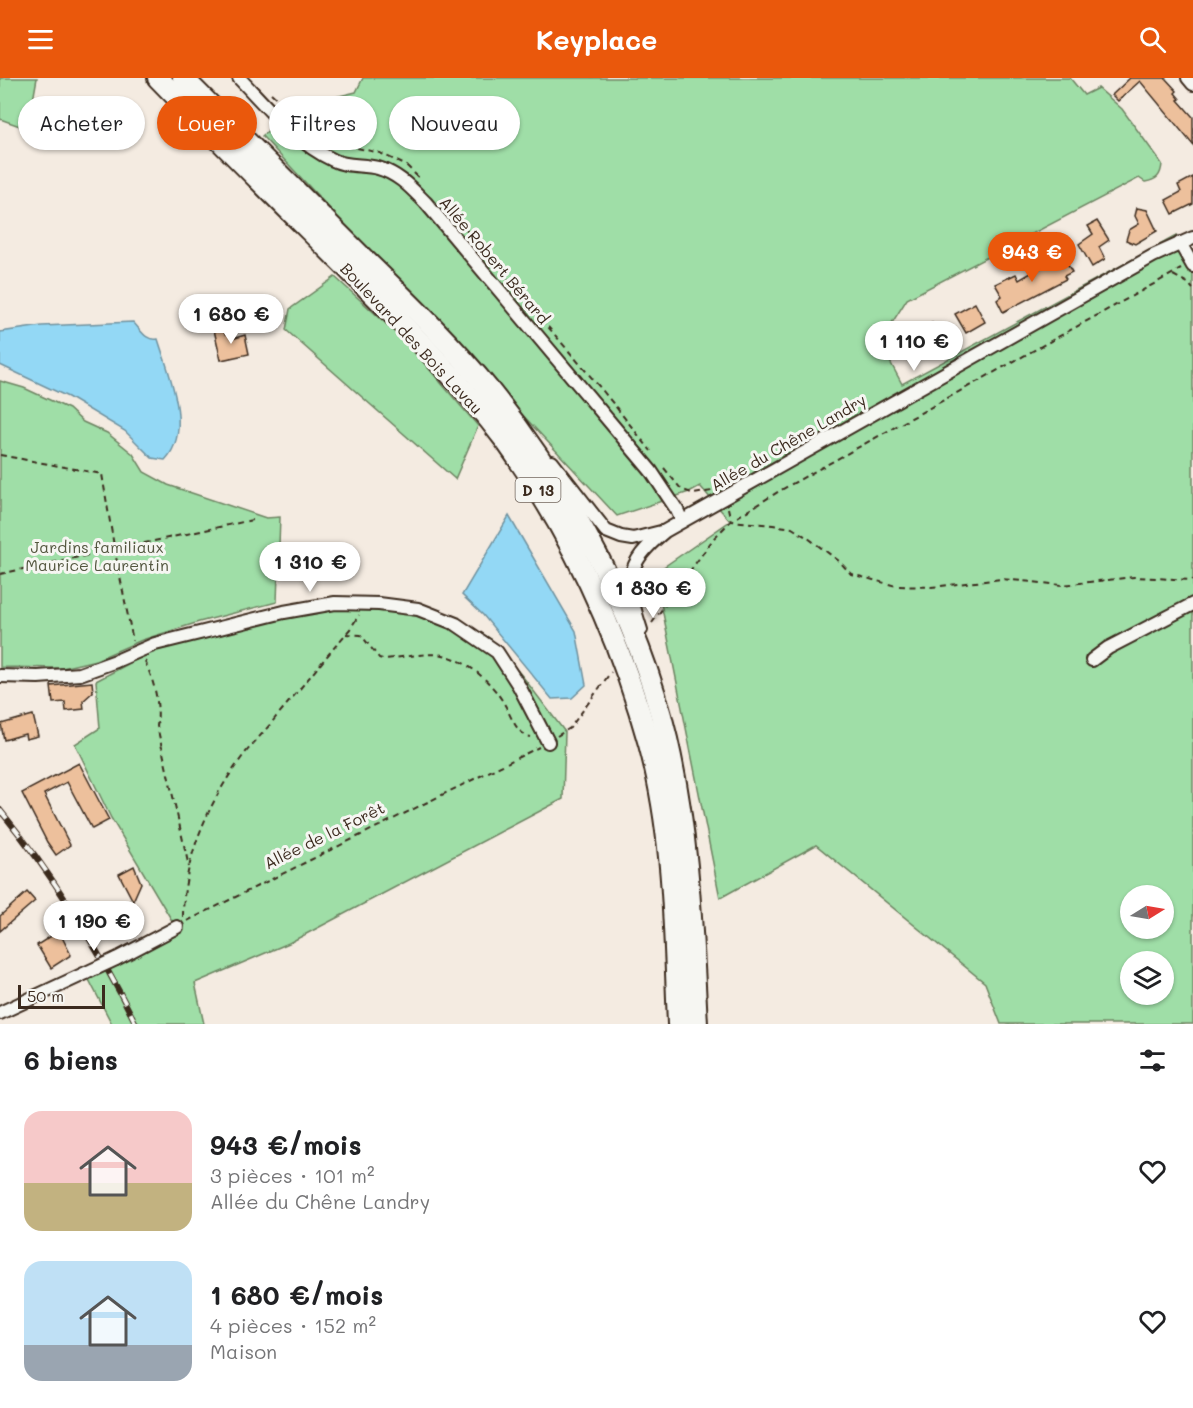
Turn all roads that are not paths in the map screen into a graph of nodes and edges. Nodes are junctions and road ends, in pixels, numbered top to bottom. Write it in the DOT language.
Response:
graph roads {
  1 [pos="158,78"];
  2 [pos="183,78"];
  3 [pos="239,78"];
  4 [pos="1188,78"];
  5 [pos="1193,84"];
  6 [pos="1193,238"];
  7 [pos="1180,243"];
  8 [pos="1193,266"];
  9 [pos="490,391"];
  10 [pos="682,521"];
  11 [pos="665,531"];
  12 [pos="1193,603"];
  13 [pos="1092,660"];
  14 [pos="0,676"];
  15 [pos="659,706"];
  16 [pos="549,742"];
  17 [pos="180,925"];
  18 [pos="0,1013"];
  19 [pos="678,1024"];
  20 [pos="697,1024"];
  1 -- 19 [label="main road, Boulevard des Bois Lavau / D 13"];
  2 -- 9 [label="main road, Boulevard des Bois Lavau / D 13"];
  3 -- 10 [label="street, Allée Robert Bérard"];
  4 -- 5 [label="street"];
  6 -- 7 [label="street, Allée du Chêne Landry"];
  7 -- 8 [label="street"];
  7 -- 10 [label="street, Allée du Chêne Landry"];
  9 -- 11 [label="street, Allée du Chêne Landry"];
  9 -- 15 [label="main road, Boulevard des Bois Lavau / D 13"];
  10 -- 11 [label="street, Allée du Chêne Landry"];
  11 -- 15 [label="street, Allée du Chêne Landry"];
  12 -- 13 [label="street"];
  14 -- 16 [label="street"];
  15 -- 20 [label="main road, Boulevard des Bois Lavau / D 13"];
  17 -- 18 [label="street, bridge"];
}
